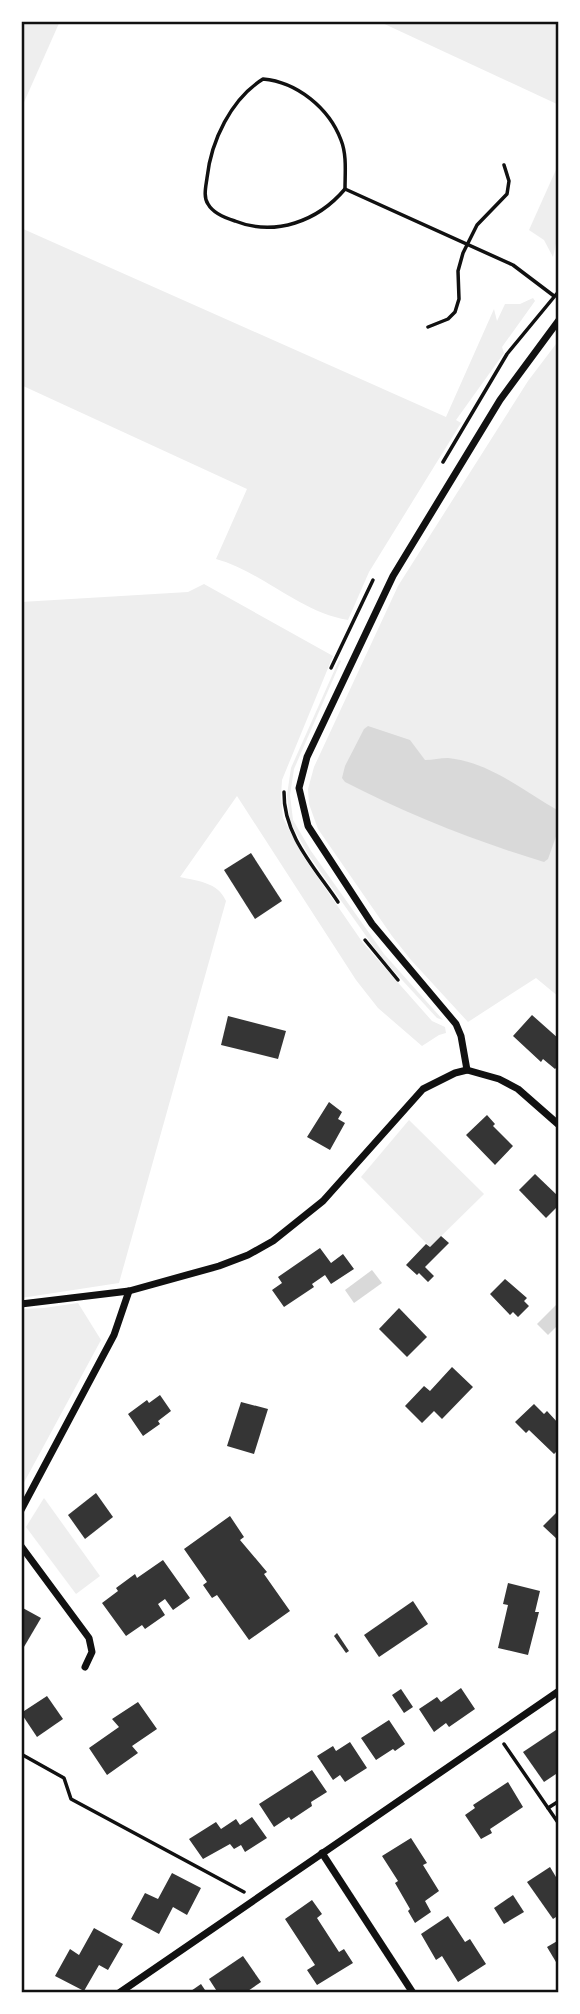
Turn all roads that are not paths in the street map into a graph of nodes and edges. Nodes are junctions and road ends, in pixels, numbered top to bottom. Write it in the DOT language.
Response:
graph roads {
  1 [pos="559,320"];
  2 [pos="467,1070"];
  3 [pos="559,1125"];
  4 [pos="129,1291"];
  5 [pos="21,1304"];
  6 [pos="21,1510"];
  7 [pos="21,1546"];
  8 [pos="85,1667"];
  9 [pos="559,1691"];
  10 [pos="322,1853"];
  11 [pos="119,1993"];
  12 [pos="413,1993"];
  1 -- 2 [label="street"];
  2 -- 3 [label="street"];
  2 -- 4 [label="street"];
  4 -- 5 [label="street"];
  4 -- 6 [label="street"];
  7 -- 8 [label="street"];
  9 -- 10 [label="street"];
  10 -- 11 [label="street"];
  10 -- 12 [label="street"];
}
